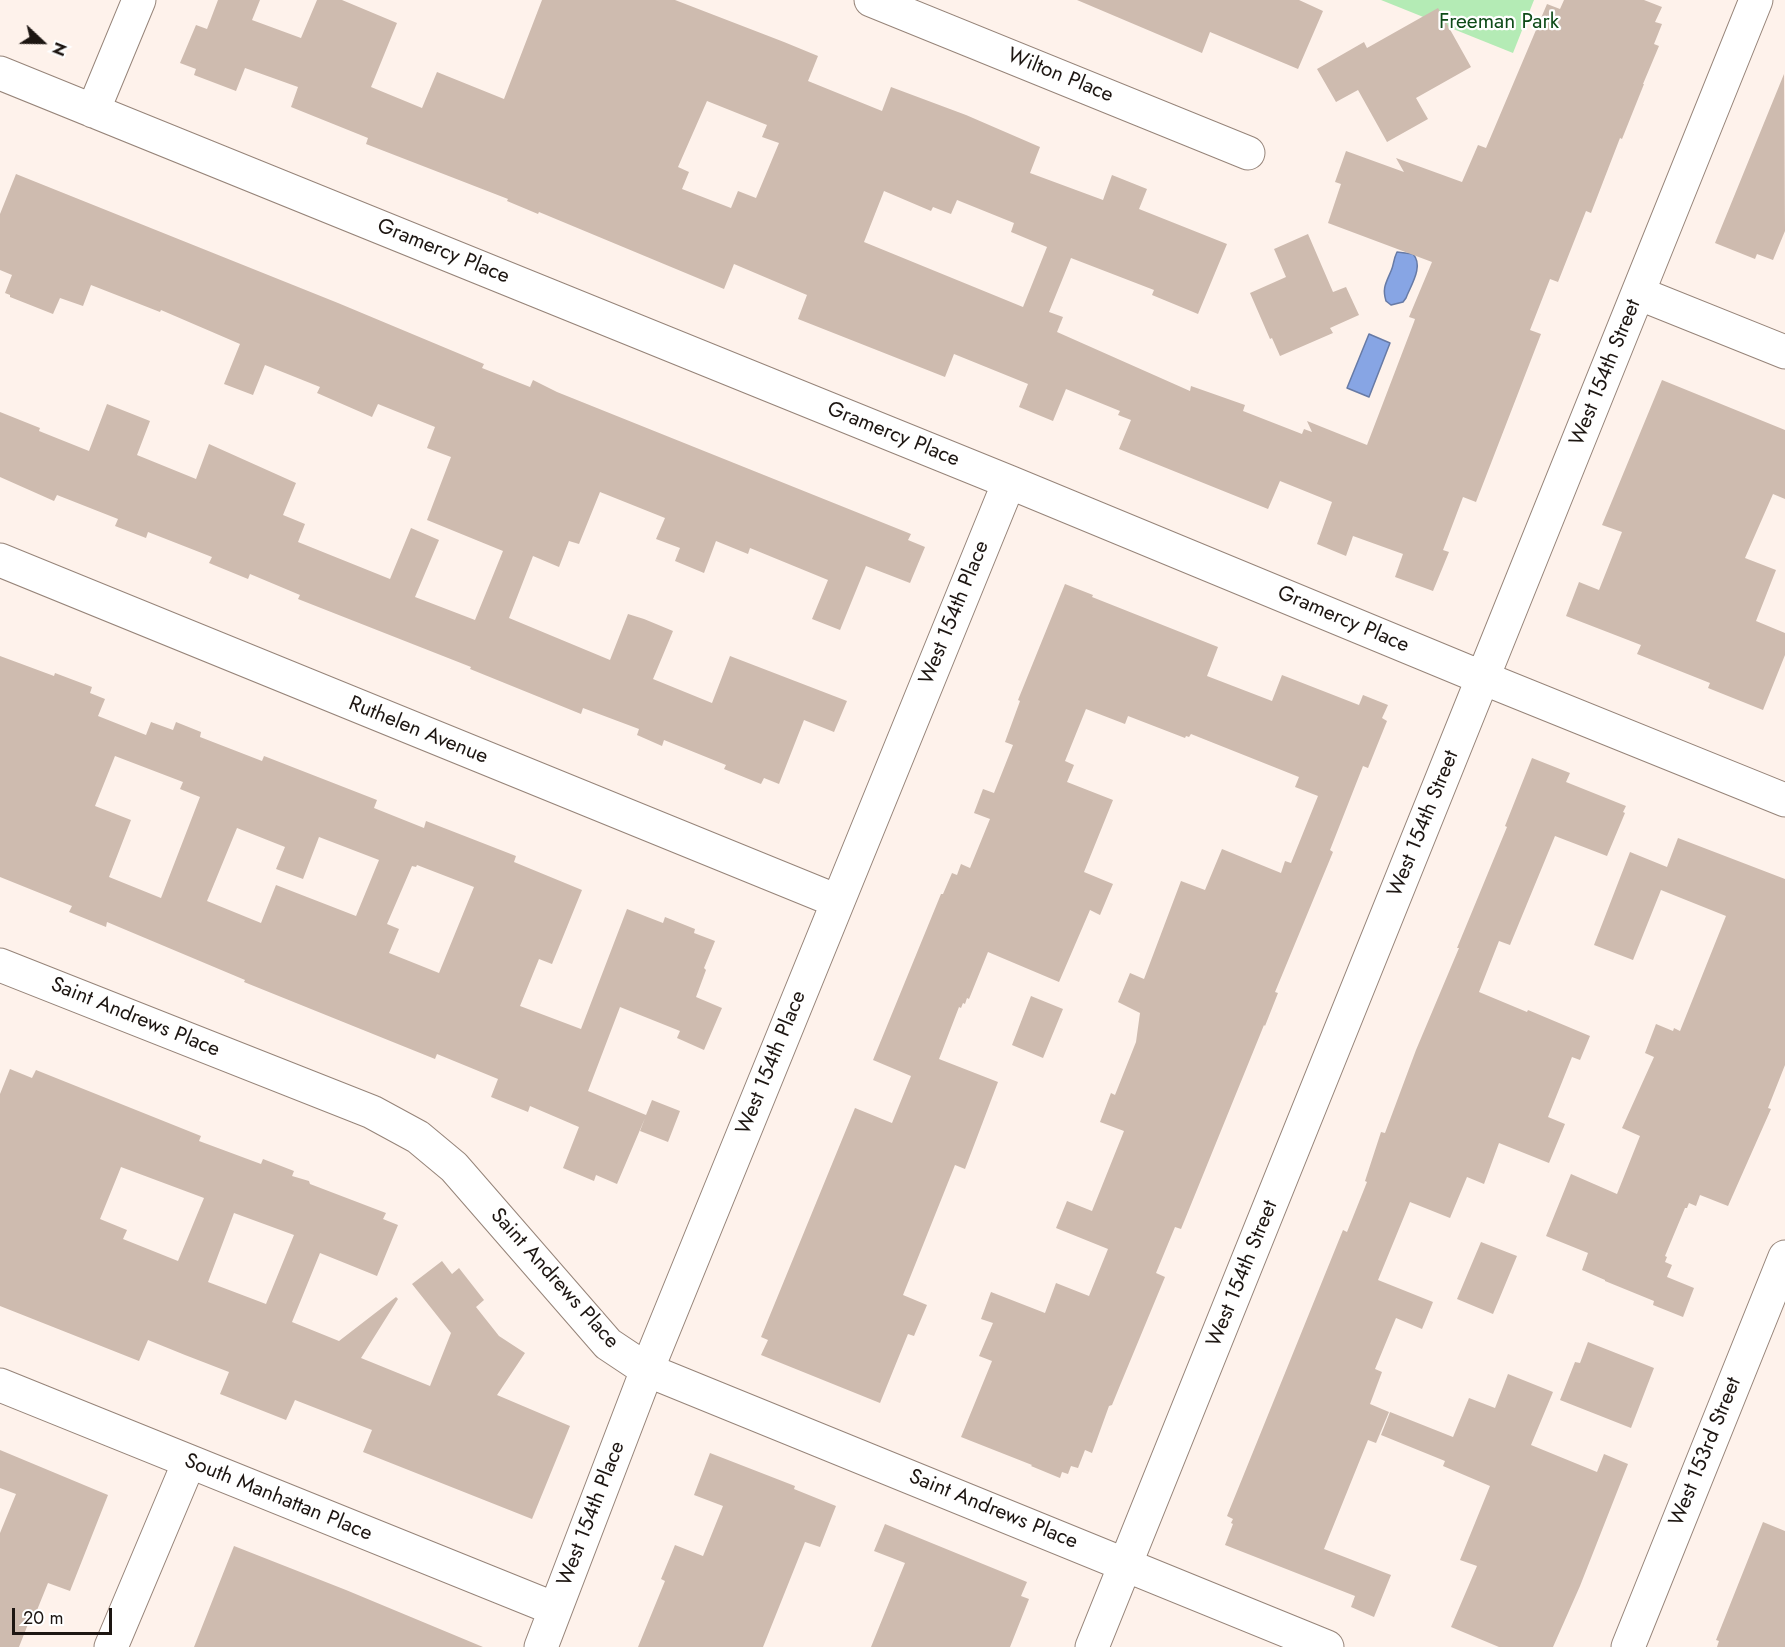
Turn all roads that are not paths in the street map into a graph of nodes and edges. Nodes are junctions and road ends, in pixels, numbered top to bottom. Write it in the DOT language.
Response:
graph roads {
  1 [pos="139,0"];
  2 [pos="871,0"];
  3 [pos="1756,0"];
  4 [pos="0,73"];
  5 [pos="93,111"];
  6 [pos="1248,153"];
  7 [pos="1638,292"];
  8 [pos="1785,352"];
  9 [pos="1009,482"];
  10 [pos="0,560"];
  11 [pos="1483,678"];
  12 [pos="1785,800"];
  13 [pos="837,901"];
  14 [pos="0,965"];
  15 [pos="1785,1257"];
  16 [pos="647,1370"];
  17 [pos="0,1385"];
  18 [pos="189,1462"];
  19 [pos="1126,1564"];
  20 [pos="555,1610"];
  21 [pos="111,1647"];
  22 [pos="541,1647"];
  23 [pos="1092,1647"];
  24 [pos="1327,1647"];
  25 [pos="1628,1647"];
  1 -- 5 [label="street"];
  2 -- 6 [label="street, Wilton Place"];
  3 -- 7 [label="street, West 154th Street"];
  4 -- 5 [label="street, Gramercy Place"];
  5 -- 9 [label="street, Gramercy Place"];
  7 -- 8 [label="street"];
  7 -- 11 [label="street, West 154th Street"];
  9 -- 11 [label="street, Gramercy Place"];
  9 -- 13 [label="street, West 154th Place"];
  10 -- 13 [label="street, Ruthelen Avenue"];
  11 -- 12 [label="street, Gramercy Place"];
  11 -- 19 [label="street, West 154th Street"];
  13 -- 16 [label="street, West 154th Place"];
  14 -- 16 [label="street, Saint Andrews Place"];
  15 -- 25 [label="street, West 153rd Street"];
  16 -- 19 [label="street, Saint Andrews Place"];
  16 -- 20 [label="street, West 154th Place"];
  17 -- 18 [label="street, South Manhattan Place"];
  18 -- 20 [label="street, South Manhattan Place"];
  18 -- 21 [label="street"];
  19 -- 23 [label="street, West 154th Street"];
  19 -- 24 [label="street, Saint Andrews Place"];
  20 -- 22 [label="street, West 154th Place"];
}
